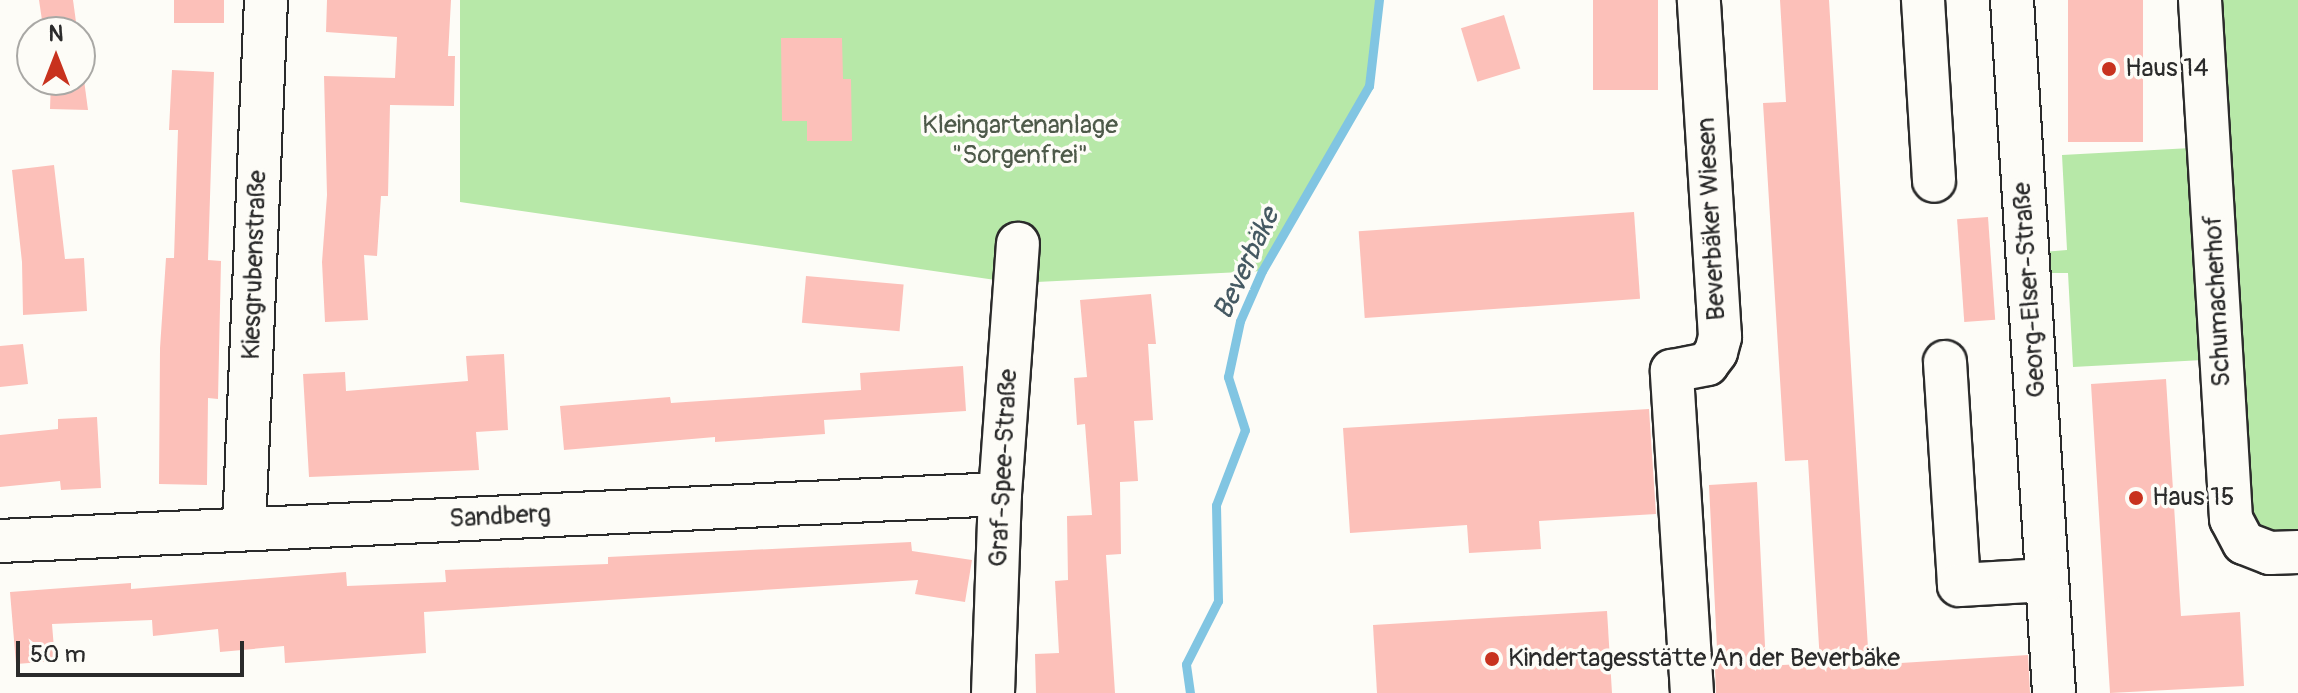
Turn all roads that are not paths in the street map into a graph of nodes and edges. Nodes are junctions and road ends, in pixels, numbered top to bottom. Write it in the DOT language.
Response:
graph roads {
  1 [pos="266,0"];
  2 [pos="1699,0"];
  3 [pos="1923,0"];
  4 [pos="2012,0"];
  5 [pos="2200,0"];
  6 [pos="1934,181"];
  7 [pos="1018,244"];
  8 [pos="1945,362"];
  9 [pos="1000,494"];
  10 [pos="244,529"];
  11 [pos="0,541"];
  12 [pos="2298,552"];
  13 [pos="2047,580"];
  14 [pos="993,693"];
  15 [pos="1692,693"];
  16 [pos="2054,693"];
  1 -- 10 [label="street, Kiesgrubenstraße"];
  2 -- 15 [label="street, Beverbäker Wiesen"];
  3 -- 6 [label="street"];
  4 -- 13 [label="street, Georg-Elser-Straße"];
  5 -- 12 [label="street, Schumacherhof"];
  7 -- 9 [label="street, Graf-Spee-Straße"];
  8 -- 13 [label="street"];
  9 -- 10 [label="street, Sandberg"];
  9 -- 14 [label="street, Graf-Spee-Straße"];
  10 -- 11 [label="street, Sandberg"];
  13 -- 16 [label="street, Georg-Elser-Straße"];
}
